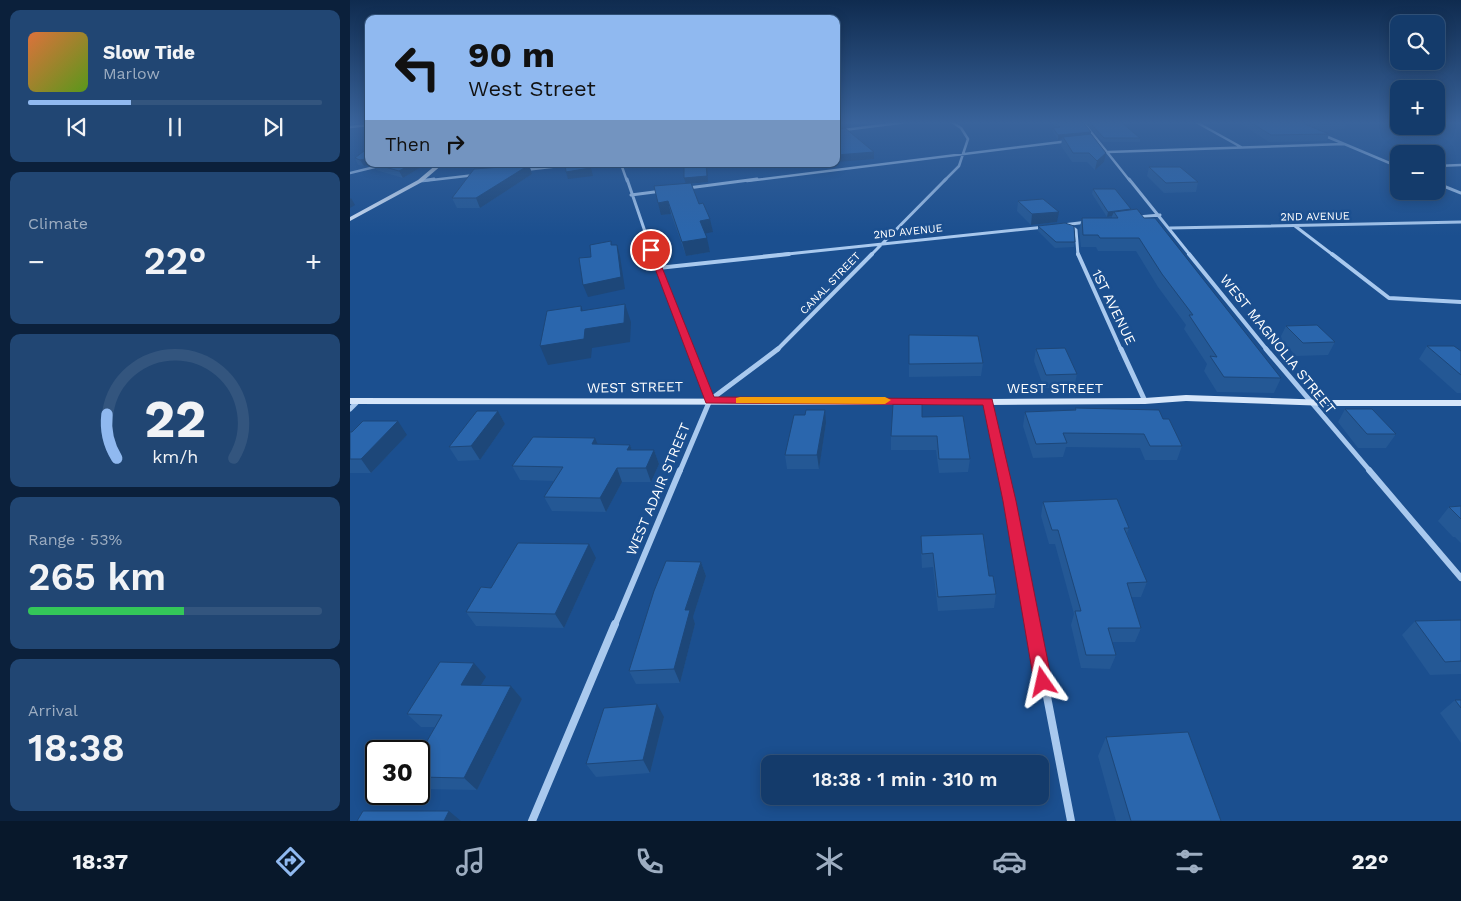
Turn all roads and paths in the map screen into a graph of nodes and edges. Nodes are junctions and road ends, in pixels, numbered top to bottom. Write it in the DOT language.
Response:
graph roads {
  1 [pos="918,160"];
  2 [pos="961,160"];
  3 [pos="1115,160"];
  4 [pos="1461,165"];
  5 [pos="1445,166"];
  6 [pos="375,167"];
  7 [pos="436,167"];
  8 [pos="550,167"];
  9 [pos="622,167"];
  10 [pos="523,170"];
  11 [pos="350,173"];
  12 [pos="476,175"];
  13 [pos="420,181"];
  14 [pos="1445,187"];
  15 [pos="686,188"];
  16 [pos="668,190"];
  17 [pos="1461,193"];
  18 [pos="631,195"];
  19 [pos="1160,215"];
  20 [pos="1132,218"];
  21 [pos="350,219"];
  22 [pos="1096,222"];
  23 [pos="1461,222"];
  24 [pos="1068,224"];
  25 [pos="1059,225"];
  26 [pos="1295,225"];
  27 [pos="1050,226"];
  28 [pos="1170,228"];
  29 [pos="882,242"];
  30 [pos="658,268"];
  31 [pos="1461,302"];
  32 [pos="710,400"];
  33 [pos="354,401"];
  34 [pos="1145,401"];
  35 [pos="988,402"];
  36 [pos="1311,402"];
  37 [pos="1461,403"];
  38 [pos="350,409"];
  39 [pos="1461,578"];
  40 [pos="532,821"];
  41 [pos="1072,821"];
  1 -- 15 [label="street"];
  2 -- 29 [label="street, CANAL STREET"];
  3 -- 19 [label="street, WEST MAGNOLIA STREET"];
  4 -- 5 [label="street"];
  6 -- 11 [label="street"];
  7 -- 13 [label="street"];
  8 -- 10 [label="street"];
  9 -- 18 [label="street"];
  12 -- 13 [label="street"];
  13 -- 21 [label="street"];
  14 -- 17 [label="street"];
  16 -- 18 [label="street"];
  18 -- 30 [label="street"];
  19 -- 20 [label="street"];
  19 -- 28 [label="street, WEST MAGNOLIA STREET"];
  22 -- 24 [label="street"];
  23 -- 26 [label="street, 2ND AVENUE"];
  24 -- 25 [label="street"];
  24 -- 34 [label="street, 1ST AVENUE"];
  26 -- 28 [label="street, 2ND AVENUE"];
  26 -- 31 [label="street"];
  27 -- 29 [label="street, 2ND AVENUE"];
  28 -- 36 [label="street, WEST MAGNOLIA STREET"];
  29 -- 30 [label="street, 2ND AVENUE"];
  29 -- 32 [label="street, CANAL STREET"];
  30 -- 32 [label="street"];
  32 -- 33 [label="street, WEST STREET"];
  32 -- 35 [label="street, WEST STREET"];
  32 -- 40 [label="street, WEST ADAIR STREET"];
  33 -- 38 [label="street"];
  34 -- 35 [label="street, WEST STREET"];
  34 -- 36 [label="street, WEST STREET"];
  35 -- 41 [label="street"];
  36 -- 37 [label="street, WEST STREET"];
  36 -- 39 [label="street, WEST MAGNOLIA STREET"];
}
